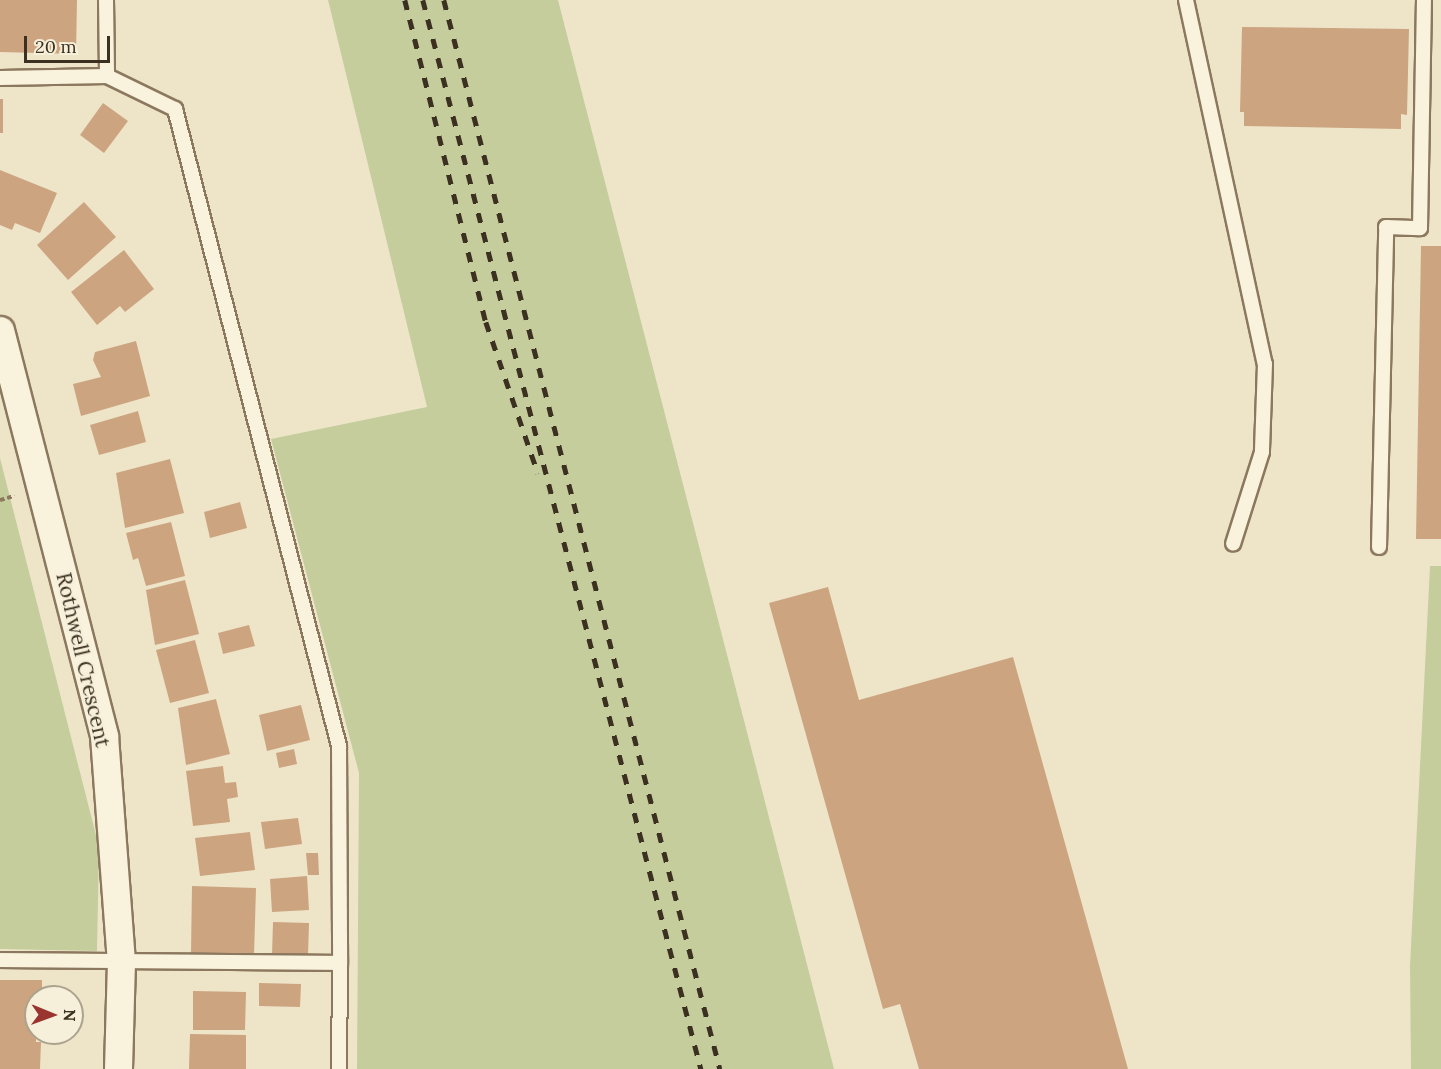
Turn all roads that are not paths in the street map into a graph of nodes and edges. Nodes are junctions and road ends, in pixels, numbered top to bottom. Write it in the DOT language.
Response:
graph roads {
  1 [pos="106,0"];
  2 [pos="1186,0"];
  3 [pos="1424,0"];
  4 [pos="107,76"];
  5 [pos="0,78"];
  6 [pos="0,330"];
  7 [pos="1233,544"];
  8 [pos="1379,547"];
  9 [pos="0,960"];
  10 [pos="121,961"];
  11 [pos="339,963"];
  12 [pos="118,1069"];
  13 [pos="339,1069"];
  1 -- 4 [label="lane"];
  2 -- 7 [label="lane"];
  3 -- 8 [label="lane"];
  4 -- 5 [label="lane"];
  4 -- 11 [label="lane"];
  6 -- 10 [label="street, Rothwell Crescent"];
  9 -- 10 [label="lane"];
  10 -- 11 [label="lane"];
  10 -- 12 [label="street, Rothwell Crescent"];
  11 -- 13 [label="lane"];
}
